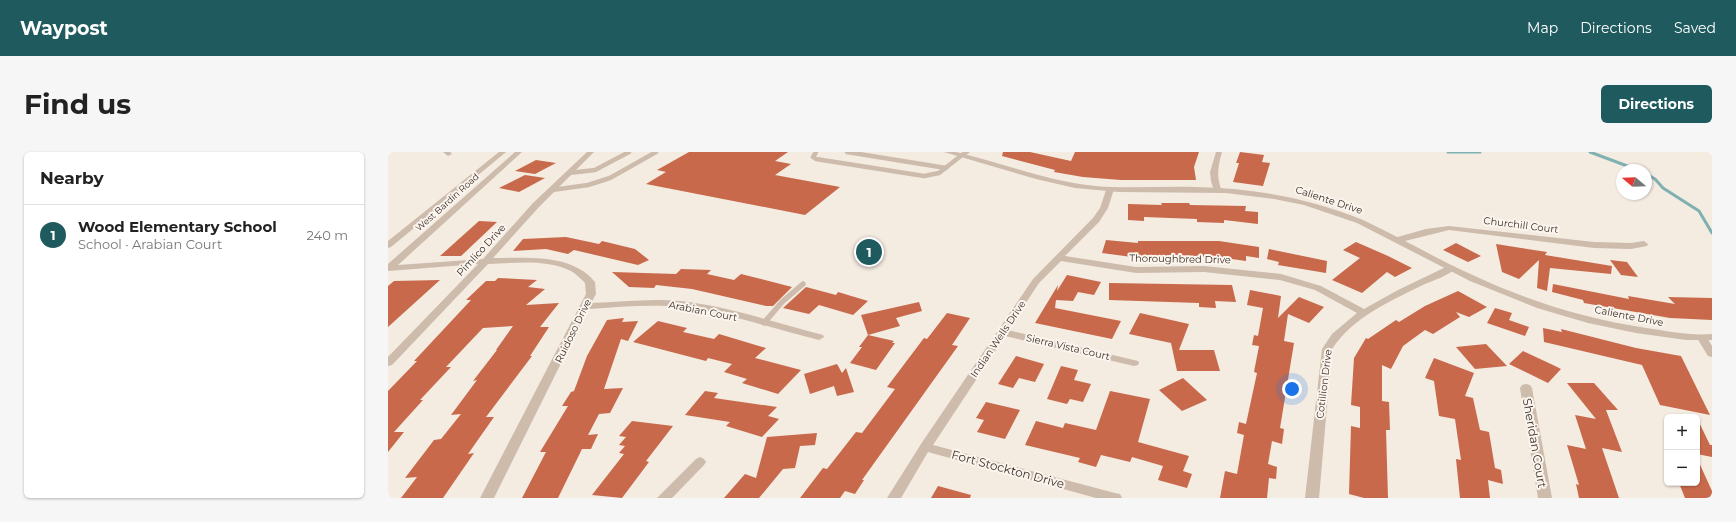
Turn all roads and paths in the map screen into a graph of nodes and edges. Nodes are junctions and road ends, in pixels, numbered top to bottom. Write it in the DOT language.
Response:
graph roads {
  1 [pos="503,152"];
  2 [pos="519,152"];
  3 [pos="591,152"];
  4 [pos="629,152"];
  5 [pos="656,152"];
  6 [pos="816,152"];
  7 [pos="847,152"];
  8 [pos="947,152"];
  9 [pos="1219,152"];
  10 [pos="964,154"];
  11 [pos="946,168"];
  12 [pos="569,172"];
  13 [pos="1110,189"];
  14 [pos="552,190"];
  15 [pos="1218,191"];
  16 [pos="1397,240"];
  17 [pos="1644,244"];
  18 [pos="388,245"];
  19 [pos="1059,258"];
  20 [pos="484,262"];
  21 [pos="388,268"];
  22 [pos="1451,268"];
  23 [pos="803,284"];
  24 [pos="586,306"];
  25 [pos="1364,313"];
  26 [pos="764,323"];
  27 [pos="1003,332"];
  28 [pos="819,337"];
  29 [pos="1707,338"];
  30 [pos="1712,354"];
  31 [pos="388,363"];
  32 [pos="1134,363"];
  33 [pos="1526,388"];
  34 [pos="925,447"];
  35 [pos="700,462"];
  36 [pos="487,498"];
  37 [pos="664,498"];
  38 [pos="894,498"];
  39 [pos="1115,498"];
  40 [pos="1312,498"];
  41 [pos="1545,498"];
  1 -- 18 [label="street, West Bardin Road"];
  2 -- 21 [label="street, West Bardin Road"];
  3 -- 12 [label="street, Pimlico Drive"];
  4 -- 12 [label="lane"];
  5 -- 14 [label="lane"];
  6 -- 11 [label="lane"];
  7 -- 11 [label="lane"];
  8 -- 10 [label="street, Caliente Drive"];
  9 -- 15 [label="street"];
  10 -- 11 [label="lane"];
  10 -- 13 [label="street, Caliente Drive"];
  12 -- 14 [label="street, Pimlico Drive"];
  13 -- 15 [label="street, Caliente Drive"];
  13 -- 19 [label="street, Indian Wells Drive"];
  14 -- 20 [label="street, Pimlico Drive"];
  15 -- 16 [label="street, Caliente Drive"];
  16 -- 17 [label="street, Churchill Court"];
  16 -- 22 [label="street, Caliente Drive"];
  19 -- 25 [label="street, Thoroughbred Drive"];
  19 -- 27 [label="street, Indian Wells Drive"];
  20 -- 21 [label="street, Ruidoso Drive"];
  20 -- 24 [label="street, Ruidoso Drive"];
  20 -- 31 [label="street, Pimlico Drive"];
  22 -- 25 [label="street, Cotillion Drive"];
  22 -- 29 [label="street, Caliente Drive"];
  23 -- 26 [label="lane"];
  24 -- 26 [label="street, Arabian Court"];
  24 -- 36 [label="street, Ruidoso Drive"];
  25 -- 40 [label="street, Cotillion Drive"];
  26 -- 28 [label="street, Arabian Court"];
  27 -- 32 [label="street, Sierra Vista Court"];
  27 -- 34 [label="street, Indian Wells Drive"];
  29 -- 30 [label="street"];
  33 -- 41 [label="street, Sheridan Court"];
  34 -- 38 [label="street, Indian Wells Drive"];
  34 -- 39 [label="street, Fort Stockton Drive"];
  35 -- 37 [label="street"];
}
